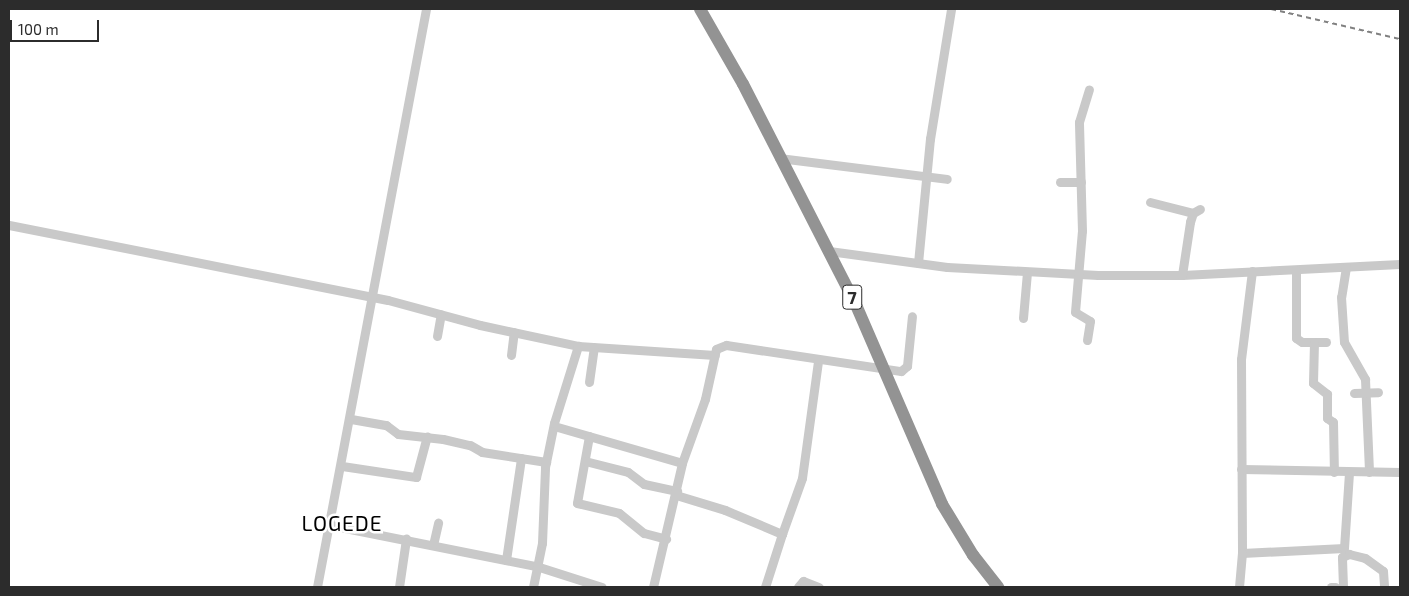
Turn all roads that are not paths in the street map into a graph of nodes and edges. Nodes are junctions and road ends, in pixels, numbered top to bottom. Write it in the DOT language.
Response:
graph roads {
  1 [pos="426,9"];
  2 [pos="700,9"];
  3 [pos="951,9"];
  4 [pos="1089,89"];
  5 [pos="779,158"];
  6 [pos="926,174"];
  7 [pos="947,179"];
  8 [pos="1060,182"];
  9 [pos="1081,182"];
  10 [pos="1150,202"];
  11 [pos="9,225"];
  12 [pos="829,251"];
  13 [pos="918,263"];
  14 [pos="1400,264"];
  15 [pos="1346,267"];
  16 [pos="1296,270"];
  17 [pos="1027,272"];
  18 [pos="1252,272"];
  19 [pos="1078,274"];
  20 [pos="1182,275"];
  21 [pos="372,297"];
  22 [pos="441,314"];
  23 [pos="912,316"];
  24 [pos="1023,318"];
  25 [pos="514,332"];
  26 [pos="437,336"];
  27 [pos="1087,340"];
  28 [pos="1314,342"];
  29 [pos="1326,342"];
  30 [pos="578,346"];
  31 [pos="594,347"];
  32 [pos="511,354"];
  33 [pos="715,355"];
  34 [pos="818,361"];
  35 [pos="884,368"];
  36 [pos="590,382"];
  37 [pos="1378,392"];
  38 [pos="1354,393"];
  39 [pos="1367,393"];
  40 [pos="351,419"];
  41 [pos="554,426"];
  42 [pos="427,436"];
  43 [pos="589,436"];
  44 [pos="521,458"];
  45 [pos="585,461"];
  46 [pos="546,462"];
  47 [pos="682,463"];
  48 [pos="342,466"];
  49 [pos="1241,469"];
  50 [pos="1334,472"];
  51 [pos="1349,472"];
  52 [pos="1369,472"];
  53 [pos="1400,472"];
  54 [pos="676,493"];
  55 [pos="438,523"];
  56 [pos="330,525"];
  57 [pos="782,534"];
  58 [pos="666,539"];
  59 [pos="406,540"];
  60 [pos="433,544"];
  61 [pos="1341,552"];
  62 [pos="1242,553"];
  63 [pos="506,560"];
  64 [pos="536,566"];
  65 [pos="316,587"];
  66 [pos="399,587"];
  67 [pos="533,587"];
  68 [pos="602,587"];
  69 [pos="653,587"];
  70 [pos="765,587"];
  71 [pos="798,587"];
  72 [pos="819,587"];
  73 [pos="998,587"];
  74 [pos="1239,587"];
  75 [pos="1331,587"];
  76 [pos="1335,587"];
  77 [pos="1343,587"];
  78 [pos="1384,587"];
  1 -- 21 [label="street"];
  2 -- 5 [label="highway, 7"];
  3 -- 6 [label="street"];
  4 -- 9 [label="street"];
  5 -- 6 [label="street"];
  5 -- 12 [label="highway, 7"];
  6 -- 7 [label="street"];
  6 -- 13 [label="street"];
  8 -- 9 [label="street"];
  9 -- 19 [label="street"];
  10 -- 20 [label="street"];
  11 -- 21 [label="street"];
  12 -- 13 [label="street"];
  12 -- 35 [label="highway, 7"];
  13 -- 17 [label="street"];
  14 -- 15 [label="street"];
  15 -- 16 [label="street"];
  15 -- 39 [label="street"];
  16 -- 18 [label="street"];
  16 -- 28 [label="street"];
  17 -- 19 [label="street"];
  17 -- 24 [label="street"];
  18 -- 20 [label="street"];
  18 -- 49 [label="street"];
  19 -- 20 [label="street"];
  19 -- 27 [label="street"];
  21 -- 22 [label="street"];
  21 -- 40 [label="street"];
  22 -- 25 [label="street"];
  22 -- 26 [label="street"];
  23 -- 35 [label="street"];
  25 -- 30 [label="street"];
  25 -- 32 [label="street"];
  28 -- 29 [label="street"];
  28 -- 50 [label="street"];
  30 -- 31 [label="street"];
  30 -- 41 [label="street"];
  31 -- 33 [label="street"];
  31 -- 36 [label="street"];
  33 -- 34 [label="street"];
  33 -- 47 [label="street"];
  34 -- 35 [label="street"];
  34 -- 57 [label="street"];
  35 -- 73 [label="highway, 7"];
  37 -- 39 [label="street"];
  38 -- 39 [label="street"];
  39 -- 52 [label="street"];
  40 -- 42 [label="street"];
  40 -- 48 [label="street"];
  41 -- 43 [label="street"];
  41 -- 46 [label="street"];
  42 -- 44 [label="street"];
  42 -- 48 [label="street"];
  43 -- 45 [label="street"];
  43 -- 47 [label="street"];
  44 -- 46 [label="street"];
  44 -- 63 [label="street"];
  45 -- 54 [label="street"];
  45 -- 58 [label="street"];
  46 -- 64 [label="street"];
  47 -- 54 [label="street"];
  48 -- 56 [label="street"];
  49 -- 50 [label="street"];
  49 -- 62 [label="street"];
  50 -- 51 [label="street"];
  51 -- 52 [label="street"];
  51 -- 61 [label="street"];
  52 -- 53 [label="street"];
  54 -- 57 [label="street"];
  54 -- 58 [label="street"];
  55 -- 60 [label="street"];
  56 -- 59 [label="street"];
  56 -- 65 [label="street"];
  57 -- 70 [label="street"];
  58 -- 69 [label="street"];
  59 -- 60 [label="street"];
  59 -- 66 [label="street"];
  60 -- 63 [label="street"];
  61 -- 62 [label="street"];
  61 -- 77 [label="street"];
  61 -- 78 [label="street"];
  62 -- 74 [label="street"];
  63 -- 64 [label="street"];
  64 -- 67 [label="street"];
  64 -- 68 [label="street"];
  71 -- 72 [label="street"];
  75 -- 76 [label="street"];
}
